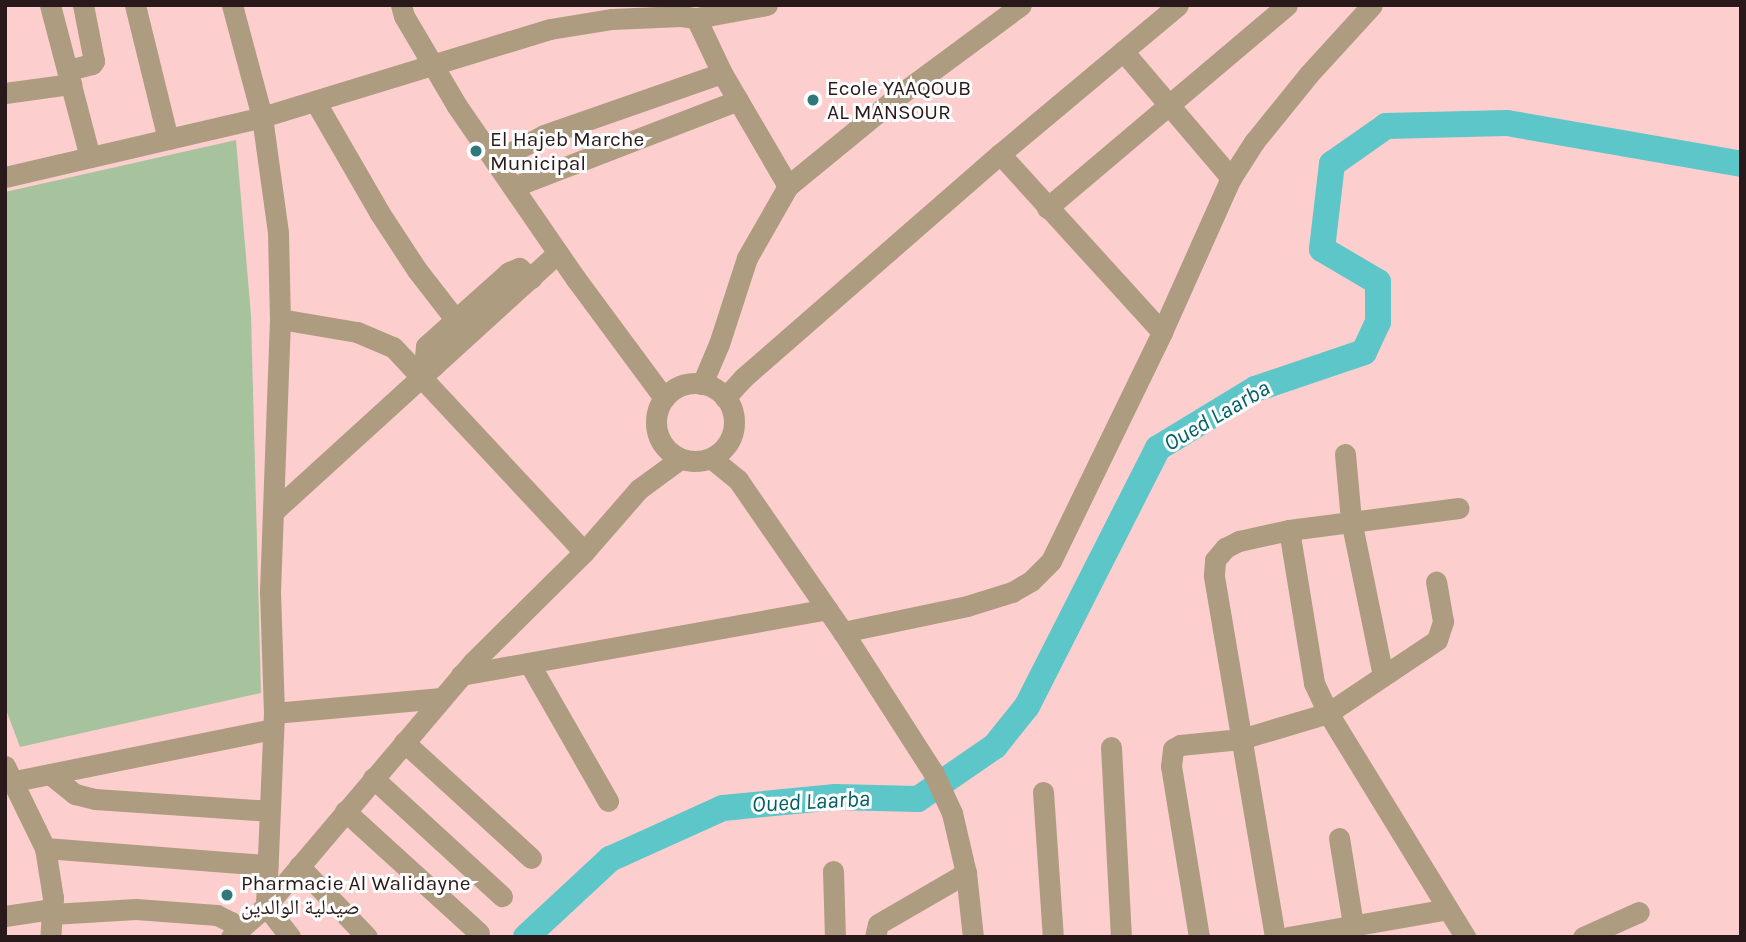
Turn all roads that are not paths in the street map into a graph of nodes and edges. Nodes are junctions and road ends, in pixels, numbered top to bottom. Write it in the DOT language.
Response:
graph roads {
  1 [pos="50,5"];
  2 [pos="83,5"];
  3 [pos="135,5"];
  4 [pos="232,5"];
  5 [pos="401,5"];
  6 [pos="767,5"];
  7 [pos="1021,5"];
  8 [pos="1178,5"];
  9 [pos="1287,5"];
  10 [pos="1372,5"];
  11 [pos="618,12"];
  12 [pos="696,18"];
  13 [pos="1123,51"];
  14 [pos="432,66"];
  15 [pos="722,73"];
  16 [pos="70,77"];
  17 [pos="5,93"];
  18 [pos="738,100"];
  19 [pos="315,101"];
  20 [pos="1168,106"];
  21 [pos="262,117"];
  22 [pos="168,139"];
  23 [pos="1000,154"];
  24 [pos="90,157"];
  25 [pos="495,161"];
  26 [pos="5,177"];
  27 [pos="1231,178"];
  28 [pos="788,186"];
  29 [pos="513,187"];
  30 [pos="1047,208"];
  31 [pos="558,253"];
  32 [pos="531,278"];
  33 [pos="280,319"];
  34 [pos="455,319"];
  35 [pos="1162,332"];
  36 [pos="637,360"];
  37 [pos="427,372"];
  38 [pos="708,390"];
  39 [pos="664,398"];
  40 [pos="661,443"];
  41 [pos="728,443"];
  42 [pos="1345,454"];
  43 [pos="711,458"];
  44 [pos="680,459"];
  45 [pos="738,480"];
  46 [pos="639,489"];
  47 [pos="1459,508"];
  48 [pos="273,512"];
  49 [pos="1351,520"];
  50 [pos="1289,530"];
  51 [pos="584,552"];
  52 [pos="1436,582"];
  53 [pos="827,609"];
  54 [pos="843,632"];
  55 [pos="529,663"];
  56 [pos="461,675"];
  57 [pos="1383,676"];
  58 [pos="441,698"];
  59 [pos="1328,713"];
  60 [pos="273,721"];
  61 [pos="1241,738"];
  62 [pos="404,742"];
  63 [pos="1111,747"];
  64 [pos="50,774"];
  65 [pos="8,777"];
  66 [pos="373,778"];
  67 [pos="1043,792"];
  68 [pos="608,801"];
  69 [pos="270,811"];
  70 [pos="345,811"];
  71 [pos="1339,838"];
  72 [pos="45,848"];
  73 [pos="531,858"];
  74 [pos="267,865"];
  75 [pos="299,866"];
  76 [pos="833,871"];
  77 [pos="966,873"];
  78 [pos="502,896"];
  79 [pos="266,906"];
  80 [pos="1448,909"];
  81 [pos="52,911"];
  82 [pos="1639,912"];
  83 [pos="5,916"];
  84 [pos="1353,924"];
  85 [pos="479,933"];
  86 [pos="236,935"];
  87 [pos="50,937"];
  88 [pos="290,937"];
  89 [pos="366,937"];
  90 [pos="835,937"];
  91 [pos="876,937"];
  92 [pos="973,937"];
  93 [pos="1053,937"];
  94 [pos="1121,937"];
  95 [pos="1199,937"];
  96 [pos="1275,937"];
  97 [pos="1288,937"];
  98 [pos="1465,937"];
  99 [pos="1583,937"];
  1 -- 16 [label="street"];
  2 -- 16 [label="street"];
  3 -- 22 [label="street"];
  4 -- 21 [label="street"];
  5 -- 14 [label="street"];
  6 -- 12 [label="street"];
  7 -- 28 [label="street"];
  8 -- 13 [label="street"];
  9 -- 20 [label="street"];
  10 -- 27 [label="street"];
  11 -- 12 [label="street"];
  11 -- 14 [label="street"];
  12 -- 15 [label="street"];
  13 -- 20 [label="street"];
  13 -- 23 [label="street"];
  14 -- 19 [label="street"];
  14 -- 25 [label="street"];
  15 -- 18 [label="street"];
  15 -- 25 [label="street"];
  16 -- 17 [label="street"];
  16 -- 24 [label="street"];
  18 -- 28 [label="street"];
  18 -- 29 [label="street"];
  19 -- 21 [label="street"];
  19 -- 34 [label="street"];
  20 -- 27 [label="street"];
  20 -- 30 [label="street"];
  21 -- 22 [label="street"];
  21 -- 33 [label="street"];
  22 -- 24 [label="street"];
  23 -- 30 [label="street"];
  23 -- 38 [label="street"];
  24 -- 26 [label="street"];
  25 -- 29 [label="street"];
  27 -- 35 [label="street"];
  28 -- 38 [label="street"];
  29 -- 31 [label="street"];
  30 -- 35 [label="street"];
  31 -- 32 [label="street"];
  31 -- 36 [label="street"];
  32 -- 34 [label="street"];
  32 -- 37 [label="street"];
  33 -- 37 [label="street"];
  33 -- 48 [label="street"];
  34 -- 37 [label="street"];
  35 -- 54 [label="street"];
  36 -- 38 [label="street"];
  36 -- 39 [label="street"];
  37 -- 48 [label="street"];
  37 -- 51 [label="street"];
  38 -- 39 [label="street"];
  38 -- 41 [label="street"];
  39 -- 40 [label="street"];
  40 -- 44 [label="street"];
  40 -- 46 [label="street"];
  41 -- 43 [label="street"];
  41 -- 45 [label="street"];
  42 -- 49 [label="street"];
  43 -- 44 [label="street"];
  43 -- 45 [label="street"];
  44 -- 46 [label="street"];
  45 -- 53 [label="street"];
  46 -- 51 [label="street"];
  47 -- 49 [label="street"];
  48 -- 60 [label="street"];
  49 -- 50 [label="street"];
  49 -- 57 [label="street"];
  50 -- 59 [label="street"];
  50 -- 61 [label="street"];
  51 -- 56 [label="street"];
  52 -- 57 [label="street"];
  53 -- 54 [label="street"];
  53 -- 55 [label="street"];
  54 -- 77 [label="street"];
  55 -- 56 [label="street"];
  55 -- 68 [label="street"];
  56 -- 58 [label="street"];
  57 -- 59 [label="street"];
  58 -- 60 [label="street"];
  58 -- 62 [label="street"];
  59 -- 61 [label="street"];
  59 -- 80 [label="street"];
  60 -- 64 [label="street"];
  60 -- 69 [label="street"];
  61 -- 95 [label="street"];
  61 -- 96 [label="street"];
  62 -- 66 [label="street"];
  62 -- 73 [label="street"];
  63 -- 94 [label="street"];
  64 -- 65 [label="street"];
  64 -- 69 [label="street"];
  65 -- 72 [label="street"];
  66 -- 70 [label="street"];
  66 -- 78 [label="street"];
  67 -- 93 [label="street"];
  69 -- 74 [label="street"];
  70 -- 75 [label="street"];
  70 -- 85 [label="street"];
  71 -- 84 [label="street"];
  72 -- 74 [label="street"];
  72 -- 81 [label="street"];
  74 -- 79 [label="street"];
  75 -- 79 [label="street"];
  75 -- 89 [label="street"];
  76 -- 90 [label="street"];
  77 -- 91 [label="street"];
  77 -- 92 [label="street"];
  79 -- 86 [label="street"];
  79 -- 88 [label="street"];
  80 -- 84 [label="street"];
  80 -- 98 [label="street"];
  81 -- 83 [label="street"];
  81 -- 86 [label="street"];
  81 -- 87 [label="street"];
  82 -- 99 [label="street"];
  84 -- 97 [label="street"];
}
